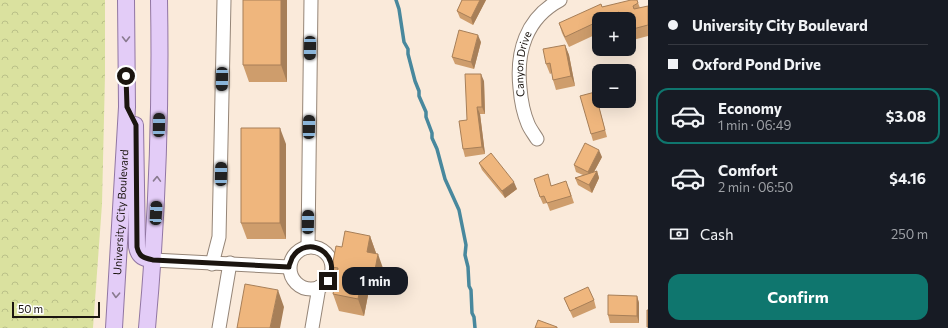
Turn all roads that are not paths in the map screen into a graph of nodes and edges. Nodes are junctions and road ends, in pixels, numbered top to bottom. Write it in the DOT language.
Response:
graph roads {
  1 [pos="126,0"];
  2 [pos="159,0"];
  3 [pos="224,0"];
  4 [pos="311,0"];
  5 [pos="560,0"];
  6 [pos="127,107"];
  7 [pos="537,139"];
  8 [pos="308,246"];
  9 [pos="153,260"];
  10 [pos="230,263"];
  11 [pos="212,264"];
  12 [pos="289,267"];
  13 [pos="319,287"];
  14 [pos="114,328"];
  15 [pos="147,328"];
  16 [pos="219,328"];
  17 [pos="312,328"];
  1 -- 6 [label="main road, University City Boulevard, one-way"];
  9 -- 2 [label="main road, one-way"];
  3 -- 11 [label="street"];
  4 -- 8 [label="street"];
  5 -- 7 [label="street, Canyon Drive"];
  6 -- 9 [label="main road"];
  6 -- 14 [label="main road, University City Boulevard, one-way"];
  8 -- 12 [label="street"];
  8 -- 13 [label="street"];
  9 -- 11 [label="street"];
  9 -- 15 [label="main road"];
  10 -- 11 [label="street"];
  10 -- 12 [label="street"];
  10 -- 16 [label="street"];
  12 -- 13 [label="street"];
  13 -- 17 [label="street"];
}
